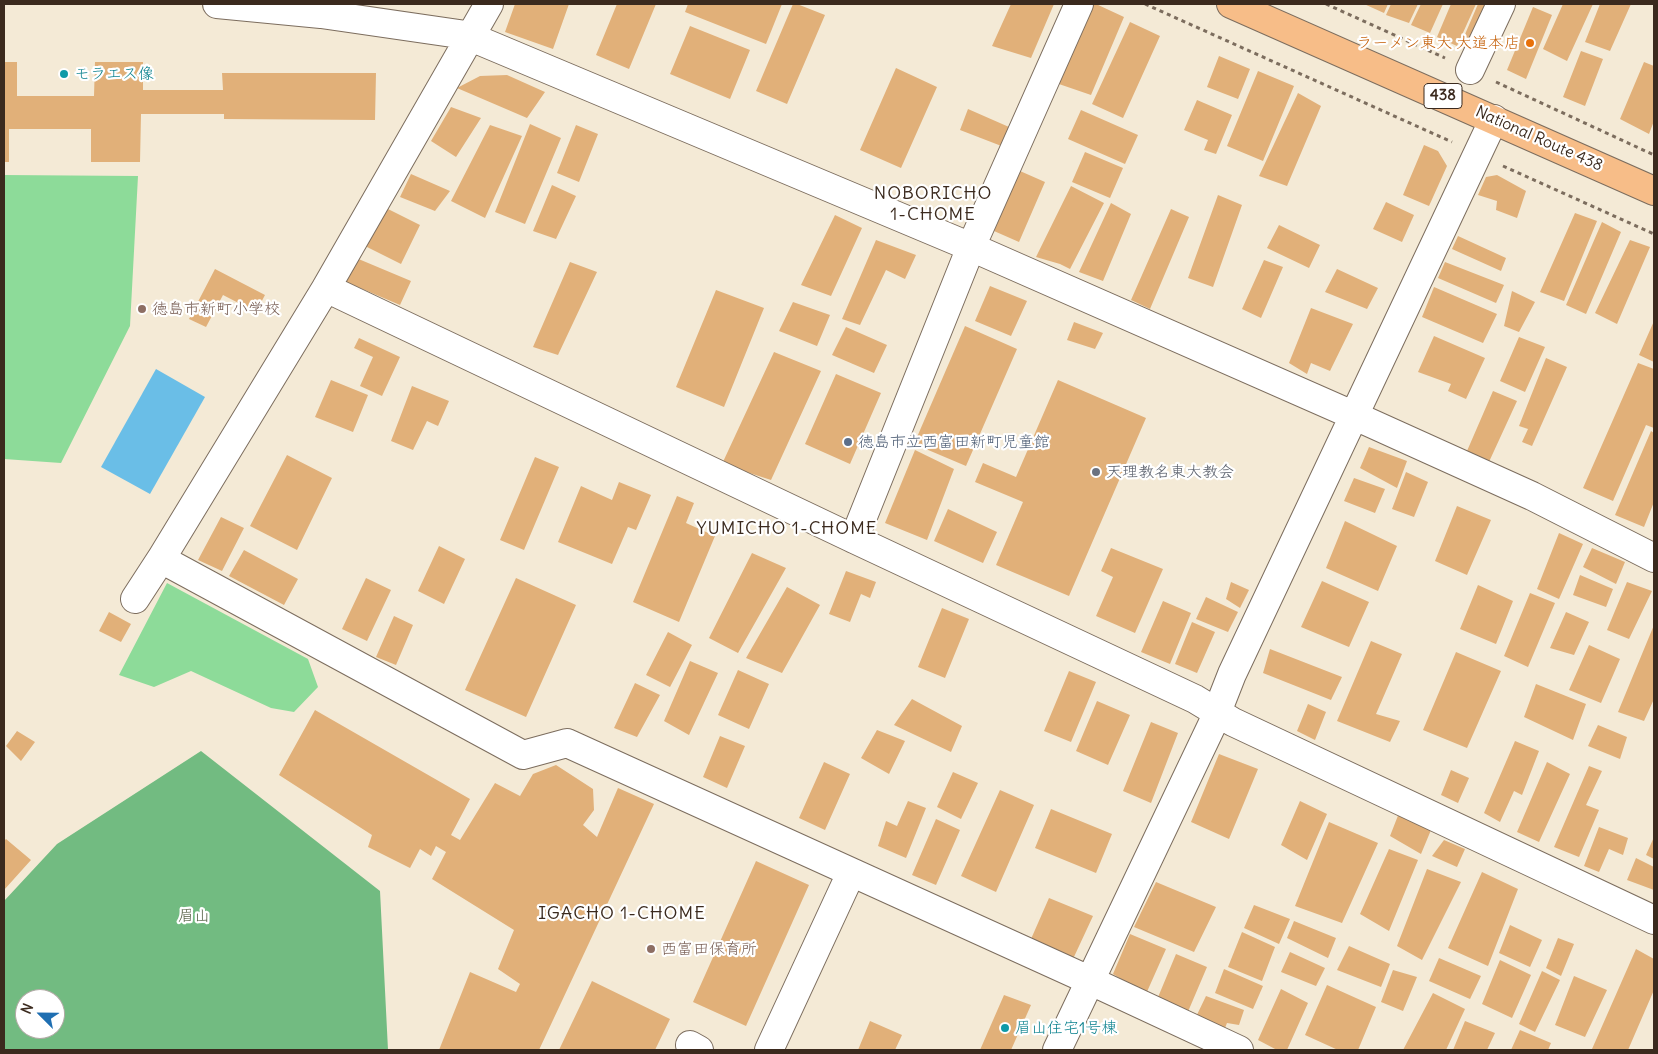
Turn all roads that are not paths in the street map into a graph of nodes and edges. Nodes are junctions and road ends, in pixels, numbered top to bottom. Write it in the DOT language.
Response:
graph roads {
  1 [pos="217,4"];
  2 [pos="489,4"];
  3 [pos="1079,4"];
  4 [pos="1231,4"];
  5 [pos="1501,4"];
  6 [pos="470,37"];
  7 [pos="1470,70"];
  8 [pos="1494,119"];
  9 [pos="1654,190"];
  10 [pos="972,247"];
  11 [pos="326,288"];
  12 [pos="1355,416"];
  13 [pos="854,539"];
  14 [pos="1654,558"];
  15 [pos="161,559"];
  16 [pos="135,599"];
  17 [pos="1217,712"];
  18 [pos="851,873"];
  19 [pos="1654,920"];
  20 [pos="1091,981"];
  21 [pos="770,1050"];
  22 [pos="1057,1050"];
  23 [pos="1238,1050"];
  1 -- 6 [label="street"];
  2 -- 6 [label="street"];
  3 -- 10 [label="street"];
  4 -- 8 [label="highway, National Route 438 / 438"];
  5 -- 7 [label="street"];
  6 -- 10 [label="street"];
  6 -- 11 [label="street"];
  8 -- 9 [label="highway, National Route 438 / 438"];
  8 -- 12 [label="street"];
  10 -- 12 [label="street"];
  10 -- 13 [label="street"];
  11 -- 13 [label="street"];
  11 -- 15 [label="street"];
  12 -- 14 [label="street"];
  12 -- 17 [label="street"];
  13 -- 17 [label="street"];
  15 -- 16 [label="street"];
  15 -- 18 [label="street"];
  17 -- 19 [label="street"];
  17 -- 20 [label="street"];
  18 -- 20 [label="street"];
  18 -- 21 [label="street"];
  20 -- 22 [label="street"];
  20 -- 23 [label="street"];
}
